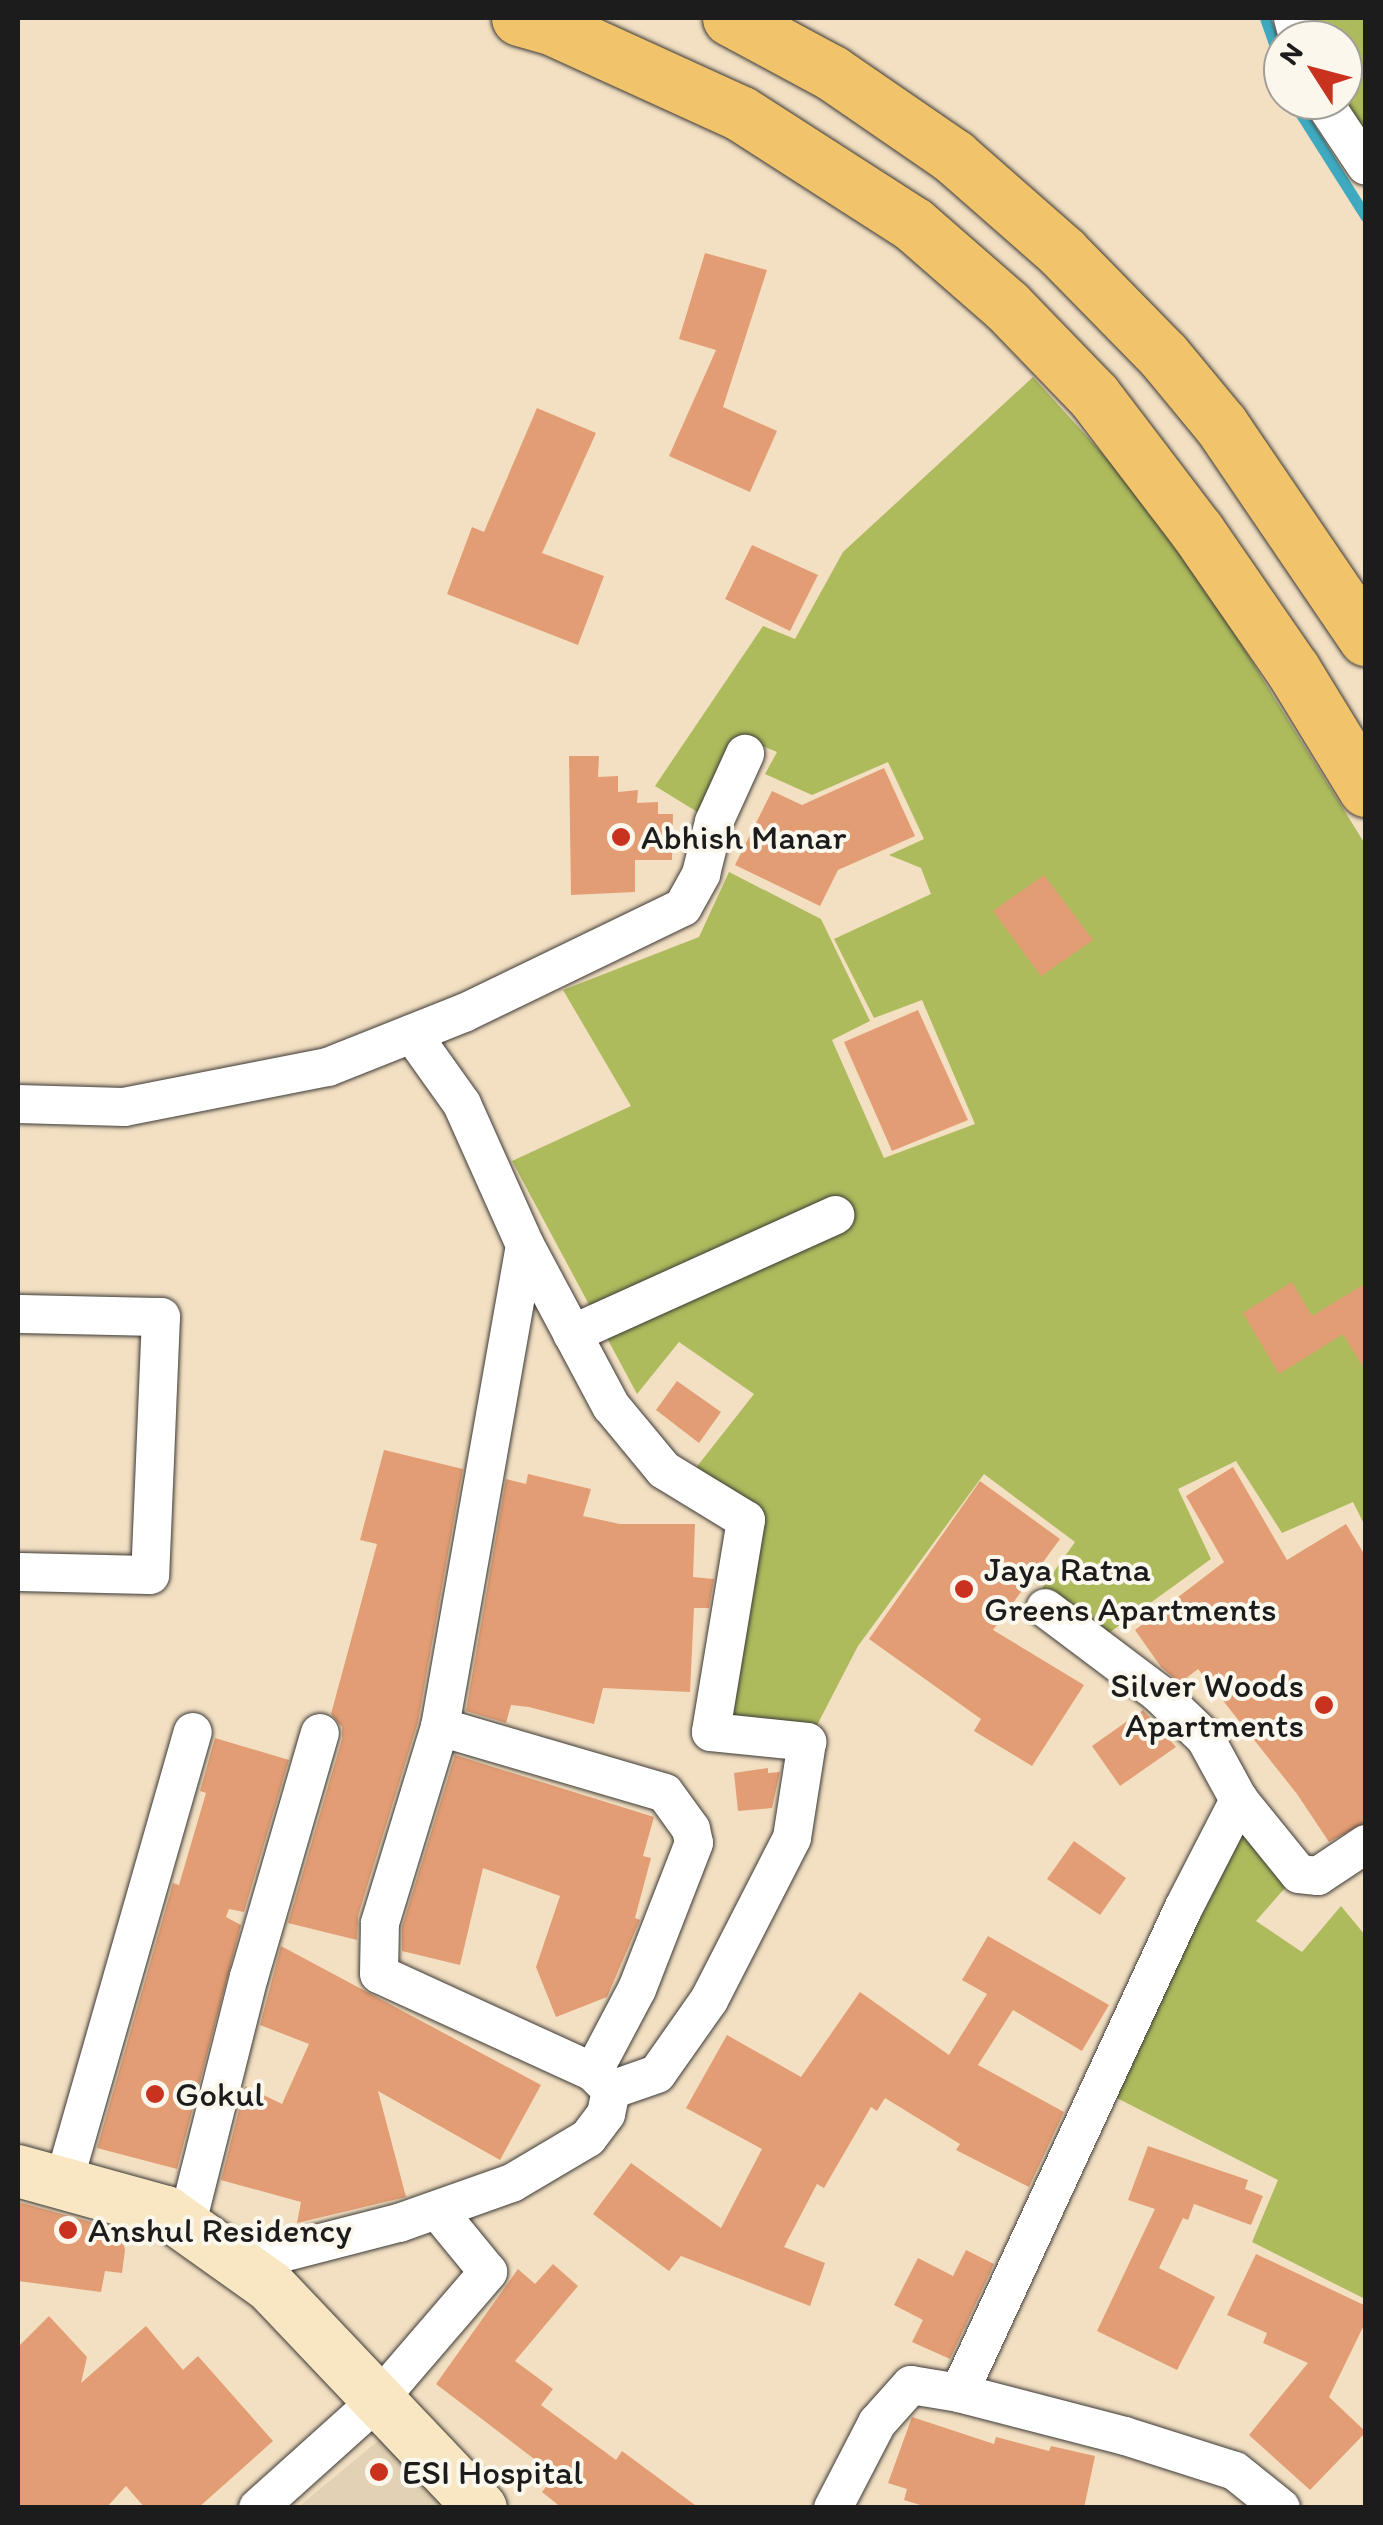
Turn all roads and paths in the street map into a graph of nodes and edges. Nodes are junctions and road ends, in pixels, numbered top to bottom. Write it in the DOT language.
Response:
graph roads {
  1 [pos="519,18"];
  2 [pos="730,18"];
  3 [pos="1335,120"];
  4 [pos="1366,166"];
  5 [pos="1366,638"];
  6 [pos="745,754"];
  7 [pos="1366,789"];
  8 [pos="412,1034"];
  9 [pos="18,1104"];
  10 [pos="835,1215"];
  11 [pos="525,1244"];
  12 [pos="18,1314"];
  13 [pos="572,1334"];
  14 [pos="18,1572"];
  15 [pos="1045,1608"];
  16 [pos="440,1727"];
  17 [pos="193,1732"];
  18 [pos="320,1733"];
  19 [pos="1239,1800"];
  20 [pos="1366,1844"];
  21 [pos="602,2081"];
  22 [pos="41,2176"];
  23 [pos="438,2210"];
  24 [pos="186,2227"];
  25 [pos="239,2264"];
  26 [pos="959,2393"];
  27 [pos="378,2400"];
  28 [pos="258,2508"];
  29 [pos="481,2508"];
  30 [pos="833,2508"];
  31 [pos="1281,2508"];
  1 -- 7 [label="highway"];
  2 -- 5 [label="highway"];
  3 -- 4 [label="street"];
  6 -- 8 [label="street"];
  8 -- 9 [label="street"];
  8 -- 11 [label="street"];
  10 -- 13 [label="street"];
  11 -- 13 [label="street"];
  11 -- 16 [label="street"];
  12 -- 14 [label="street"];
  13 -- 21 [label="street"];
  15 -- 19 [label="street"];
  16 -- 21 [label="street"];
  16 -- 21 [label="street"];
  17 -- 22 [label="street"];
  18 -- 24 [label="street"];
  19 -- 20 [label="street"];
  19 -- 26 [label="street"];
  21 -- 23 [label="street"];
  22 -- 24 [label="street"];
  23 -- 25 [label="street"];
  23 -- 27 [label="street"];
  24 -- 25 [label="street"];
  25 -- 27 [label="street"];
  26 -- 30 [label="street"];
  26 -- 31 [label="street"];
  27 -- 28 [label="street"];
  27 -- 29 [label="street"];
}
